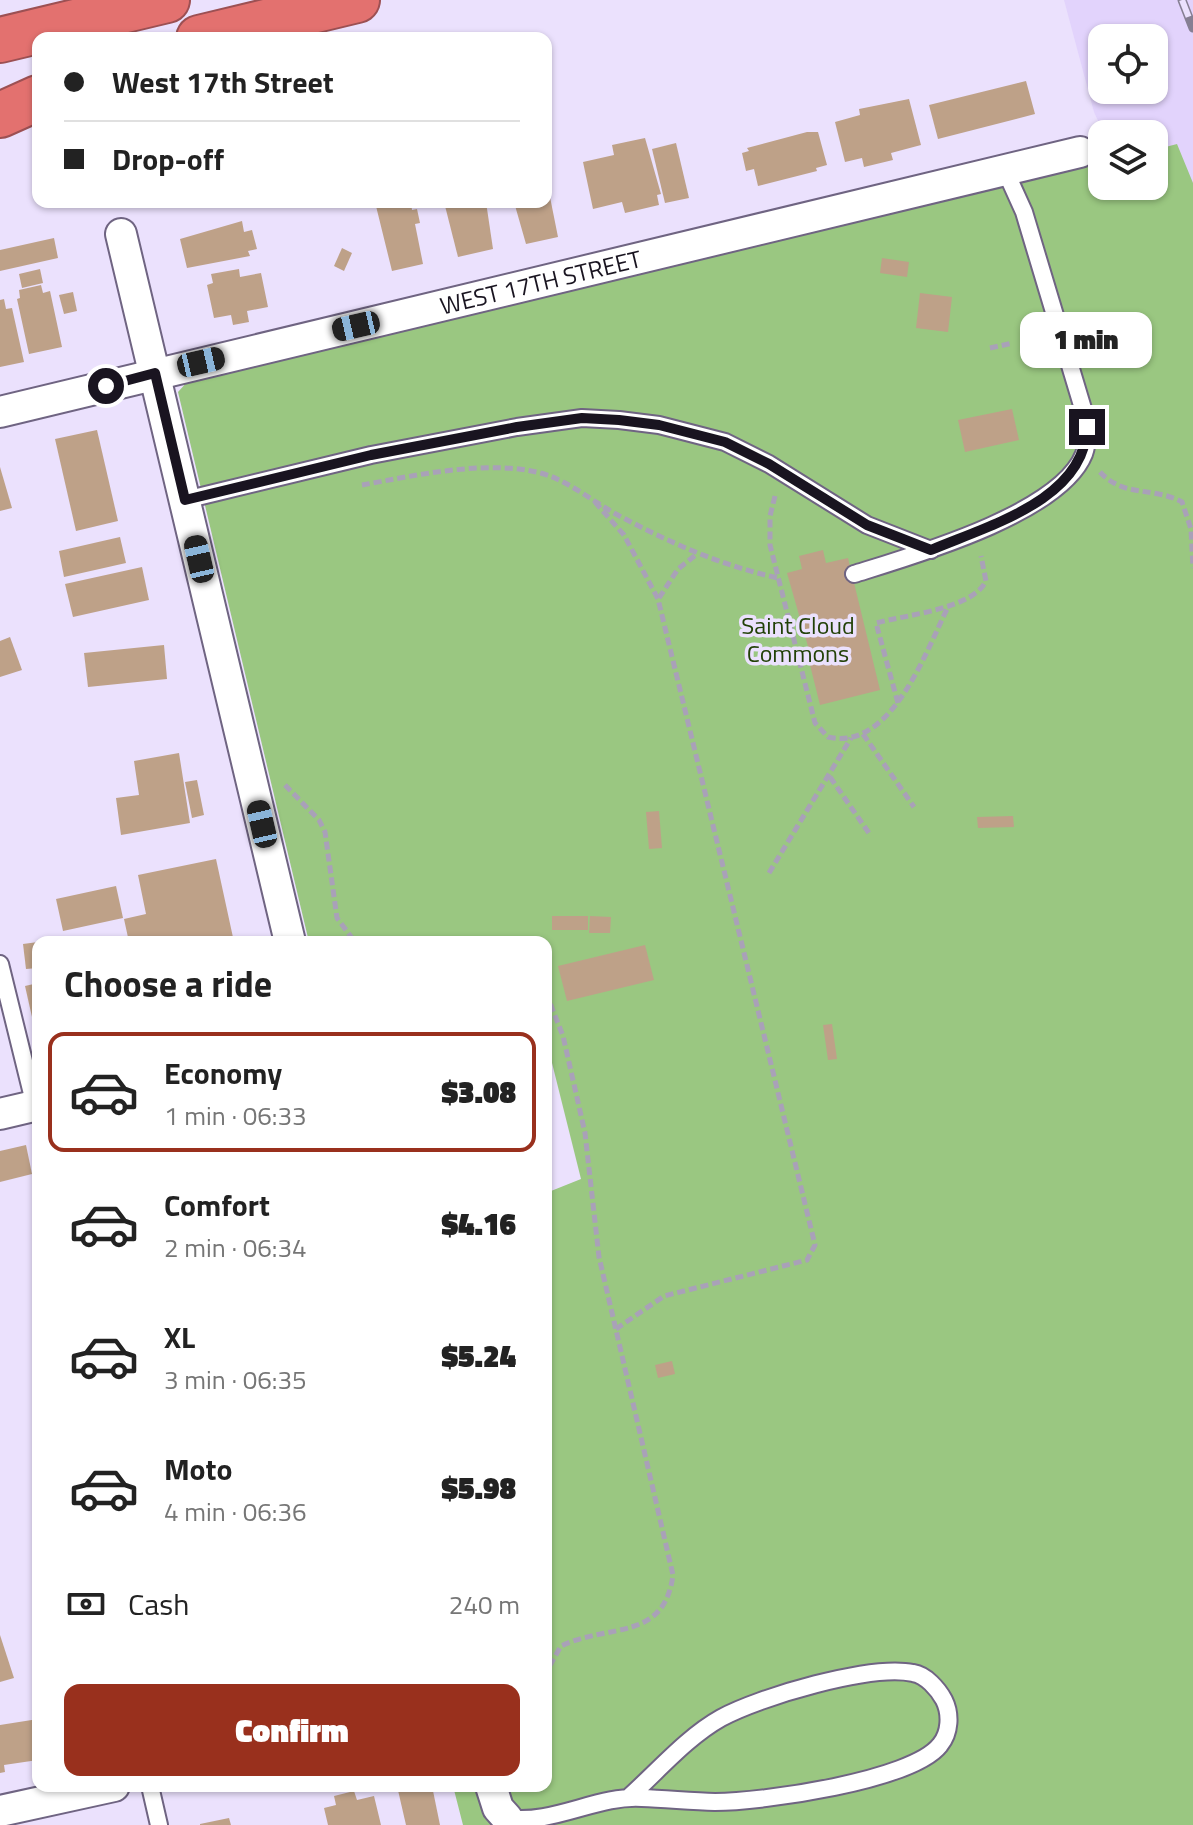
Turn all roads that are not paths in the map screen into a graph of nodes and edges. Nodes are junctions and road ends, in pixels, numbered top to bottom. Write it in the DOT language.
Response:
graph roads {
  1 [pos="167,0"];
  2 [pos="357,0"];
  3 [pos="32,32"];
  4 [pos="33,32"];
  5 [pos="224,32"];
  6 [pos="0,40"];
  7 [pos="32,78"];
  8 [pos="0,86"];
  9 [pos="32,101"];
  10 [pos="0,115"];
  11 [pos="1080,152"];
  12 [pos="1005,170"];
  13 [pos="121,234"];
  14 [pos="155,373"];
  15 [pos="0,412"];
  16 [pos="185,500"];
  17 [pos="931,550"];
  18 [pos="854,574"];
  19 [pos="289,936"];
  20 [pos="0,964"];
  21 [pos="32,1090"];
  22 [pos="32,1111"];
  23 [pos="0,1114"];
  24 [pos="87,1792"];
  25 [pos="151,1792"];
  26 [pos="493,1792"];
  27 [pos="629,1797"];
  28 [pos="0,1811"];
  29 [pos="507,1818"];
  30 [pos="159,1825"];
  1 -- 4 [label="highway"];
  2 -- 5 [label="highway"];
  3 -- 6 [label="highway"];
  7 -- 8 [label="highway"];
  9 -- 10 [label="highway"];
  11 -- 12 [label="street, WEST 17TH STREET"];
  12 -- 14 [label="street, WEST 17TH STREET"];
  12 -- 17 [label="lane"];
  13 -- 14 [label="street"];
  14 -- 15 [label="street, WEST 17TH STREET"];
  14 -- 16 [label="street"];
  16 -- 17 [label="lane"];
  16 -- 19 [label="street"];
  17 -- 18 [label="lane"];
  20 -- 21 [label="lane"];
  22 -- 23 [label="street"];
  24 -- 28 [label="street"];
  25 -- 30 [label="lane"];
  26 -- 29 [label="street"];
  27 -- 27 [label="lane"];
  27 -- 29 [label="lane"];
}
